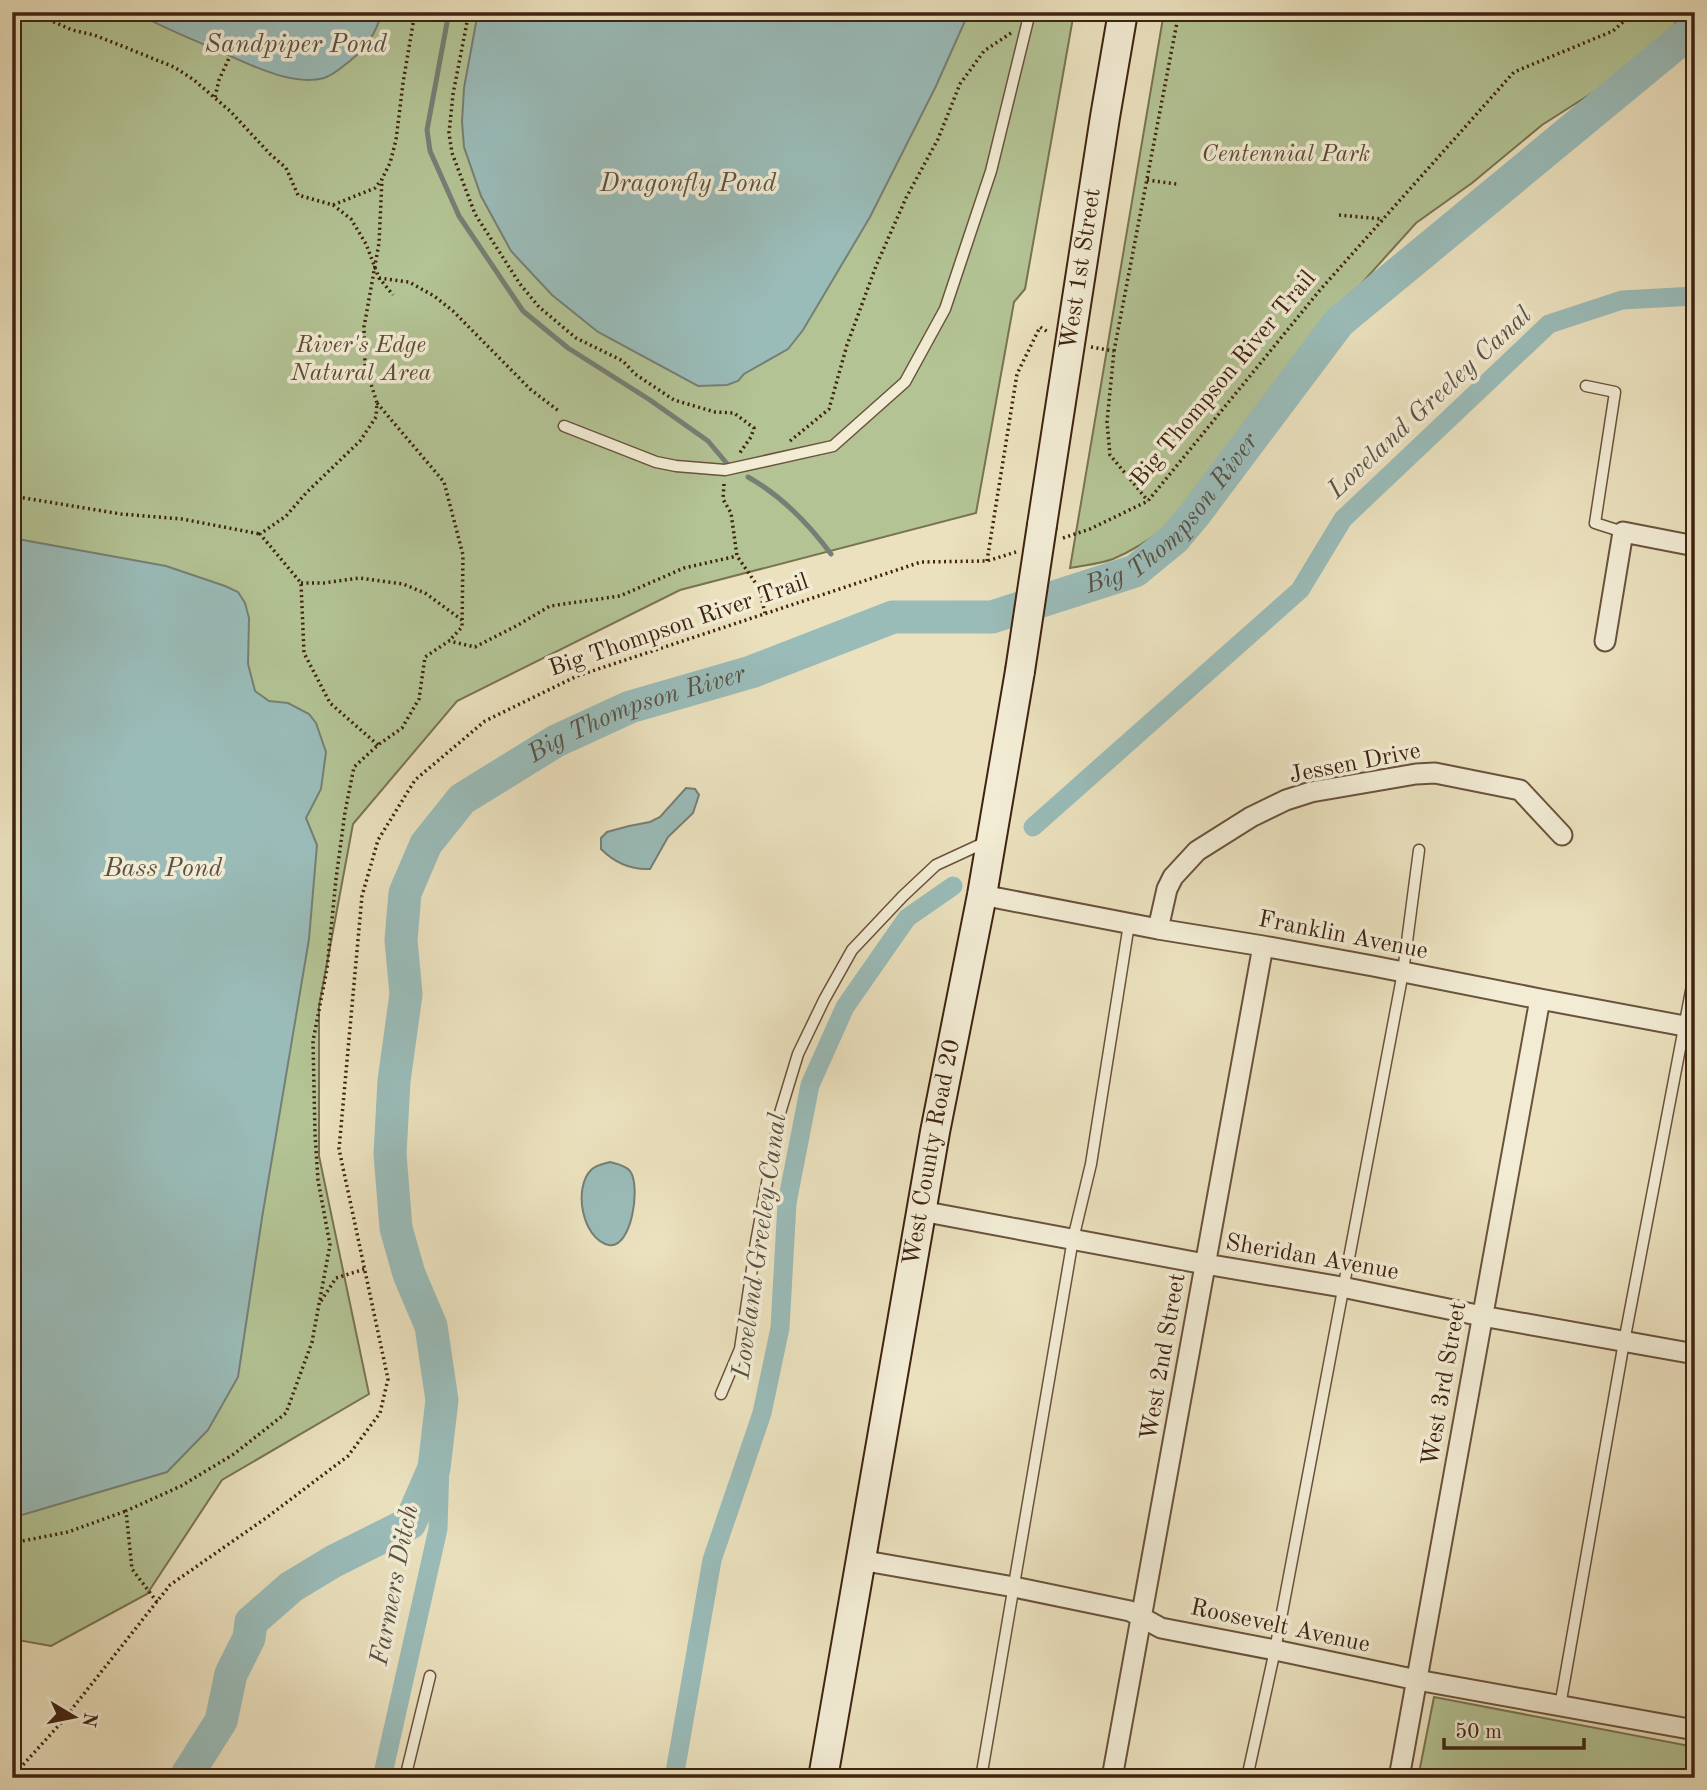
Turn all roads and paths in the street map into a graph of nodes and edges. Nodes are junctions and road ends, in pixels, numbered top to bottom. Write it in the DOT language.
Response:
graph roads {
  1 [pos="40,12"];
  2 [pos="415,12"];
  3 [pos="469,12"];
  4 [pos="1124,12"];
  5 [pos="1179,12"];
  6 [pos="1634,12"];
  7 [pos="1029,17"];
  8 [pos="230,56"];
  9 [pos="215,97"];
  10 [pos="382,179"];
  11 [pos="1147,180"];
  12 [pos="1177,184"];
  13 [pos="333,205"];
  14 [pos="1339,215"];
  15 [pos="1383,219"];
  16 [pos="374,268"];
  17 [pos="379,278"];
  18 [pos="393,295"];
  19 [pos="1114,351"];
  20 [pos="1586,386"];
  21 [pos="377,403"];
  22 [pos="560,412"];
  23 [pos="564,426"];
  24 [pos="779,445"];
  25 [pos="724,470"];
  26 [pos="12,496"];
  27 [pos="1047,533"];
  28 [pos="1623,533"];
  29 [pos="260,534"];
  30 [pos="1695,546"];
  31 [pos="1026,549"];
  32 [pos="737,556"];
  33 [pos="301,583"];
  34 [pos="765,613"];
  35 [pos="462,620"];
  36 [pos="449,641"];
  37 [pos="1605,641"];
  38 [pos="378,745"];
  39 [pos="1562,835"];
  40 [pos="992,840"];
  41 [pos="1419,850"];
  42 [pos="982,895"];
  43 [pos="1129,924"];
  44 [pos="1158,929"];
  45 [pos="1263,946"];
  46 [pos="1695,970"];
  47 [pos="1403,972"];
  48 [pos="1540,999"];
  49 [pos="1689,1027"];
  50 [pos="921,1211"];
  51 [pos="1073,1239"];
  52 [pos="1205,1264"];
  53 [pos="365,1269"];
  54 [pos="1342,1287"];
  55 [pos="318,1305"];
  56 [pos="1482,1316"];
  57 [pos="1624,1342"];
  58 [pos="1695,1354"];
  59 [pos="721,1394"];
  60 [pos="126,1511"];
  61 [pos="12,1543"];
  62 [pos="860,1560"];
  63 [pos="1014,1587"];
  64 [pos="157,1602"];
  65 [pos="1141,1617"];
  66 [pos="1275,1650"];
  67 [pos="430,1676"];
  68 [pos="1417,1681"];
  69 [pos="1560,1706"];
  70 [pos="1695,1730"];
  71 [pos="12,1777"];
  72 [pos="405,1778"];
  73 [pos="823,1778"];
  74 [pos="981,1778"];
  75 [pos="1112,1778"];
  76 [pos="1247,1778"];
  77 [pos="1399,1778"];
  1 -- 9 [label="path"];
  2 -- 10 [label="path"];
  3 -- 25 [label="path"];
  4 -- 27 [label="main road, West 1st Street"];
  5 -- 11 [label="path"];
  6 -- 15 [label="path, Big Thompson River Trail"];
  7 -- 24 [label="path"];
  7 -- 25 [label="lane"];
  8 -- 9 [label="path"];
  9 -- 13 [label="path"];
  10 -- 13 [label="path"];
  10 -- 16 [label="path"];
  11 -- 12 [label="path"];
  11 -- 19 [label="path"];
  13 -- 16 [label="path"];
  14 -- 15 [label="path"];
  15 -- 27 [label="path, Big Thompson River Trail"];
  16 -- 17 [label="path"];
  16 -- 21 [label="path"];
  17 -- 18 [label="path"];
  17 -- 22 [label="path"];
  20 -- 28 [label="lane"];
  21 -- 29 [label="path"];
  21 -- 35 [label="path"];
  23 -- 25 [label="lane"];
  25 -- 32 [label="path"];
  26 -- 29 [label="path"];
  27 -- 40 [label="main road, West County Road 20, bridge"];
  28 -- 30 [label="street"];
  28 -- 37 [label="street"];
  29 -- 33 [label="path"];
  31 -- 34 [label="path, Big Thompson River Trail"];
  32 -- 34 [label="path"];
  32 -- 36 [label="path"];
  33 -- 35 [label="path"];
  33 -- 38 [label="path"];
  34 -- 53 [label="path, Big Thompson River Trail"];
  35 -- 36 [label="path"];
  36 -- 38 [label="path"];
  38 -- 55 [label="path"];
  39 -- 44 [label="street, Jessen Drive"];
  40 -- 42 [label="main road, West County Road 20"];
  40 -- 59 [label="lane"];
  41 -- 47 [label="lane"];
  42 -- 43 [label="street, Franklin Avenue"];
  42 -- 50 [label="main road, West County Road 20"];
  43 -- 44 [label="street, Franklin Avenue"];
  43 -- 51 [label="lane"];
  44 -- 45 [label="street, Franklin Avenue"];
  45 -- 47 [label="street, Franklin Avenue"];
  45 -- 52 [label="street, West 2nd Street"];
  46 -- 49 [label="lane"];
  47 -- 48 [label="street, Franklin Avenue"];
  47 -- 54 [label="lane"];
  48 -- 49 [label="street, Franklin Avenue"];
  48 -- 56 [label="street, West 3rd Street"];
  49 -- 57 [label="lane"];
  50 -- 51 [label="street, Sheridan Avenue"];
  50 -- 62 [label="main road, West County Road 20"];
  51 -- 52 [label="street, Sheridan Avenue"];
  51 -- 63 [label="lane"];
  52 -- 54 [label="street, Sheridan Avenue"];
  52 -- 65 [label="street, West 2nd Street"];
  53 -- 55 [label="path"];
  53 -- 64 [label="path, Big Thompson River Trail"];
  54 -- 56 [label="street, Sheridan Avenue"];
  54 -- 66 [label="lane"];
  55 -- 60 [label="path"];
  56 -- 57 [label="street, Sheridan Avenue"];
  56 -- 68 [label="street, West 3rd Street"];
  57 -- 58 [label="street, Sheridan Avenue"];
  57 -- 69 [label="lane"];
  60 -- 61 [label="path"];
  60 -- 64 [label="path"];
  62 -- 63 [label="street, Roosevelt Avenue"];
  62 -- 73 [label="main road, West County Road 20"];
  63 -- 65 [label="street, Roosevelt Avenue"];
  63 -- 74 [label="lane"];
  64 -- 71 [label="path, Big Thompson River Trail"];
  65 -- 66 [label="street, Roosevelt Avenue"];
  65 -- 75 [label="street, West 2nd Street"];
  66 -- 68 [label="street, Roosevelt Avenue"];
  66 -- 76 [label="lane"];
  67 -- 72 [label="lane"];
  68 -- 69 [label="street, Roosevelt Avenue"];
  68 -- 77 [label="street, West 3rd Street"];
  69 -- 70 [label="street, Roosevelt Avenue"];
}
